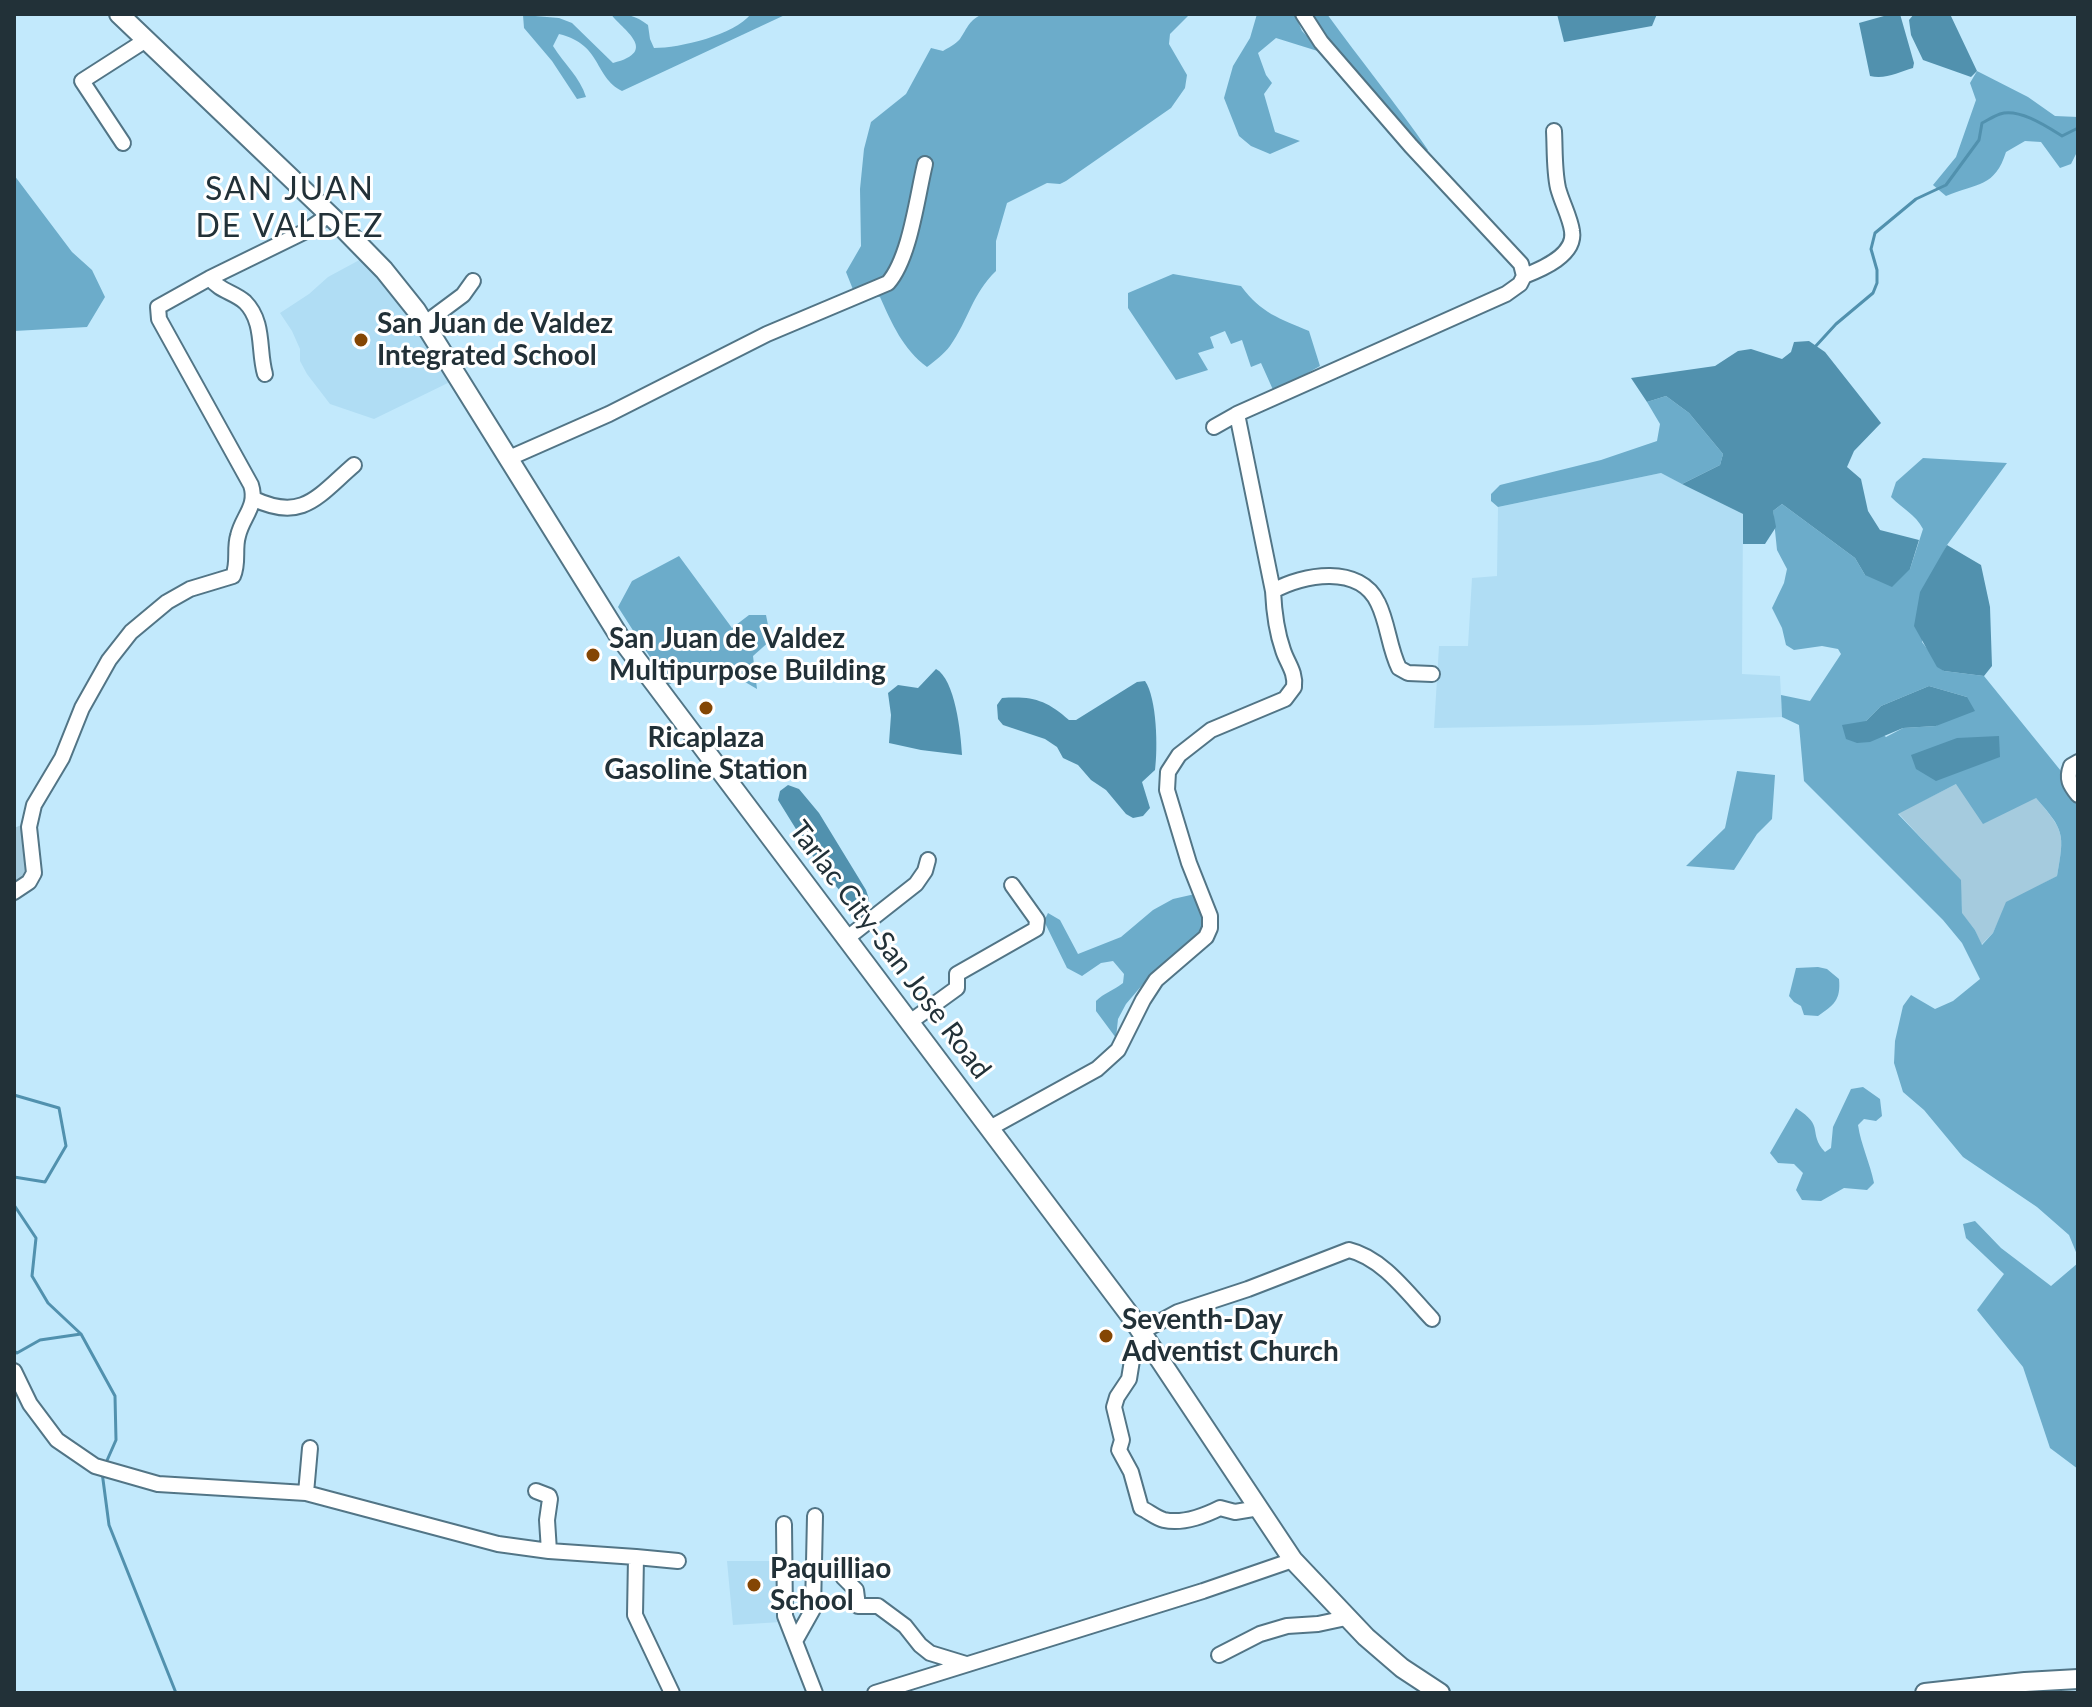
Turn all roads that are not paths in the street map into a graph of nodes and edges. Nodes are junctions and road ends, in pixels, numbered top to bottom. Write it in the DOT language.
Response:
graph roads {
  1 [pos="119,14"];
  2 [pos="1303,14"];
  3 [pos="146,40"];
  4 [pos="1554,131"];
  5 [pos="123,143"];
  6 [pos="925,164"];
  7 [pos="329,215"];
  8 [pos="1524,276"];
  9 [pos="210,278"];
  10 [pos="473,281"];
  11 [pos="424,324"];
  12 [pos="265,374"];
  13 [pos="1237,414"];
  14 [pos="1214,427"];
  15 [pos="507,459"];
  16 [pos="354,465"];
  17 [pos="254,499"];
  18 [pos="1273,591"];
  19 [pos="1432,674"];
  20 [pos="2078,762"];
  21 [pos="2078,795"];
  22 [pos="928,860"];
  23 [pos="1012,885"];
  24 [pos="14,892"];
  25 [pos="846,939"];
  26 [pos="910,1022"];
  27 [pos="990,1128"];
  28 [pos="1432,1319"];
  29 [pos="1143,1334"];
  30 [pos="14,1371"];
  31 [pos="310,1448"];
  32 [pos="536,1491"];
  33 [pos="306,1493"];
  34 [pos="1259,1508"];
  35 [pos="815,1516"];
  36 [pos="784,1524"];
  37 [pos="549,1551"];
  38 [pos="636,1557"];
  39 [pos="1293,1560"];
  40 [pos="678,1561"];
  41 [pos="843,1577"];
  42 [pos="1346,1618"];
  43 [pos="795,1641"];
  44 [pos="1219,1655"];
  45 [pos="967,1664"];
  46 [pos="2078,1679"];
  47 [pos="672,1693"];
  48 [pos="815,1693"];
  49 [pos="875,1693"];
  50 [pos="1440,1693"];
  51 [pos="1925,1693"];
  1 -- 3 [label="main road, Tarlac City-San Jose Road"];
  2 -- 8 [label="street"];
  3 -- 5 [label="street"];
  3 -- 7 [label="main road, Tarlac City-San Jose Road"];
  4 -- 8 [label="street"];
  6 -- 15 [label="street"];
  7 -- 9 [label="street"];
  7 -- 11 [label="main road, Tarlac City-San Jose Road"];
  8 -- 13 [label="street"];
  9 -- 12 [label="street"];
  9 -- 17 [label="street"];
  10 -- 11 [label="street"];
  11 -- 15 [label="main road, Tarlac City-San Jose Road"];
  13 -- 14 [label="street"];
  13 -- 18 [label="street"];
  15 -- 25 [label="main road, Tarlac City-San Jose Road"];
  16 -- 17 [label="street"];
  17 -- 24 [label="street"];
  18 -- 19 [label="street"];
  18 -- 27 [label="street"];
  20 -- 21 [label="street"];
  22 -- 25 [label="street"];
  23 -- 26 [label="street"];
  25 -- 26 [label="main road, Tarlac City-San Jose Road"];
  26 -- 27 [label="main road, Tarlac City-San Jose Road"];
  27 -- 29 [label="main road, Tarlac City-San Jose Road"];
  28 -- 29 [label="street"];
  29 -- 34 [label="main road, Tarlac City-San Jose Road"];
  29 -- 34 [label="street"];
  30 -- 33 [label="street"];
  31 -- 33 [label="street"];
  32 -- 37 [label="street"];
  33 -- 37 [label="street"];
  34 -- 39 [label="main road, Tarlac City-San Jose Road"];
  35 -- 43 [label="street"];
  36 -- 43 [label="street"];
  37 -- 38 [label="street"];
  38 -- 40 [label="street"];
  38 -- 47 [label="street"];
  39 -- 42 [label="main road, Tarlac City-San Jose Road"];
  39 -- 45 [label="street"];
  41 -- 45 [label="street"];
  42 -- 44 [label="street"];
  42 -- 50 [label="main road, Tarlac City-San Jose Road"];
  43 -- 48 [label="street"];
  45 -- 49 [label="street"];
  46 -- 51 [label="main road"];
}
